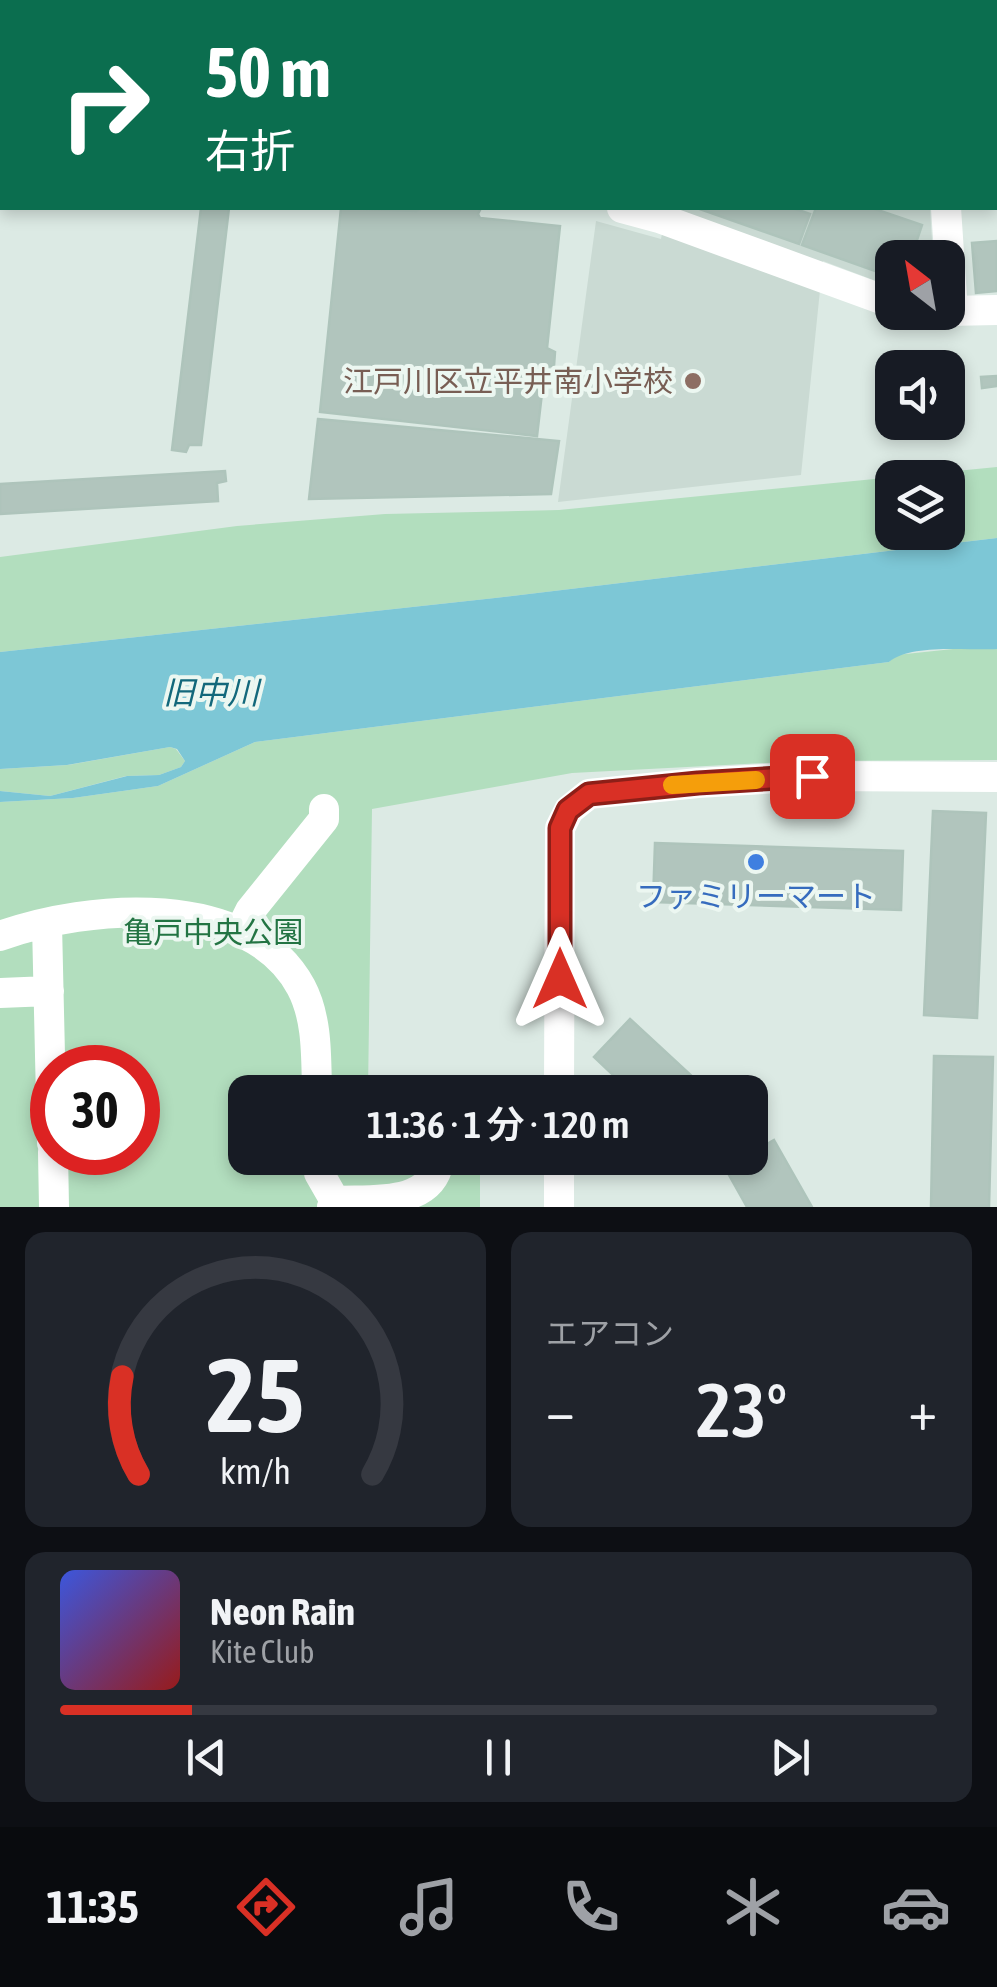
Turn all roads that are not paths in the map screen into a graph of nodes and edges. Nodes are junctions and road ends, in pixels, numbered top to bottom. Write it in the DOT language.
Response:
graph roads {
  1 [pos="637,210"];
  2 [pos="946,210"];
  3 [pos="947,240"];
  4 [pos="875,297"];
  5 [pos="997,310"];
  6 [pos="965,311"];
  7 [pos="997,777"];
  8 [pos="324,809"];
  9 [pos="47,924"];
  10 [pos="240,931"];
  11 [pos="0,936"];
  12 [pos="49,990"];
  13 [pos="0,993"];
  14 [pos="50,1045"];
  15 [pos="316,1075"];
  16 [pos="559,1075"];
  17 [pos="53,1175"];
  18 [pos="320,1175"];
  19 [pos="436,1175"];
  20 [pos="559,1175"];
  21 [pos="422,1201"];
  22 [pos="333,1204"];
  23 [pos="54,1207"];
  24 [pos="558,1207"];
  1 -- 4 [label="street"];
  2 -- 3 [label="street"];
  5 -- 6 [label="street"];
  7 -- 16 [label="street"];
  8 -- 10 [label="street"];
  9 -- 10 [label="street"];
  9 -- 11 [label="street"];
  9 -- 12 [label="street"];
  10 -- 15 [label="street"];
  12 -- 13 [label="street"];
  12 -- 14 [label="street"];
  17 -- 23 [label="street"];
  18 -- 22 [label="street"];
  19 -- 21 [label="street"];
  20 -- 24 [label="street"];
  21 -- 22 [label="street"];
}
